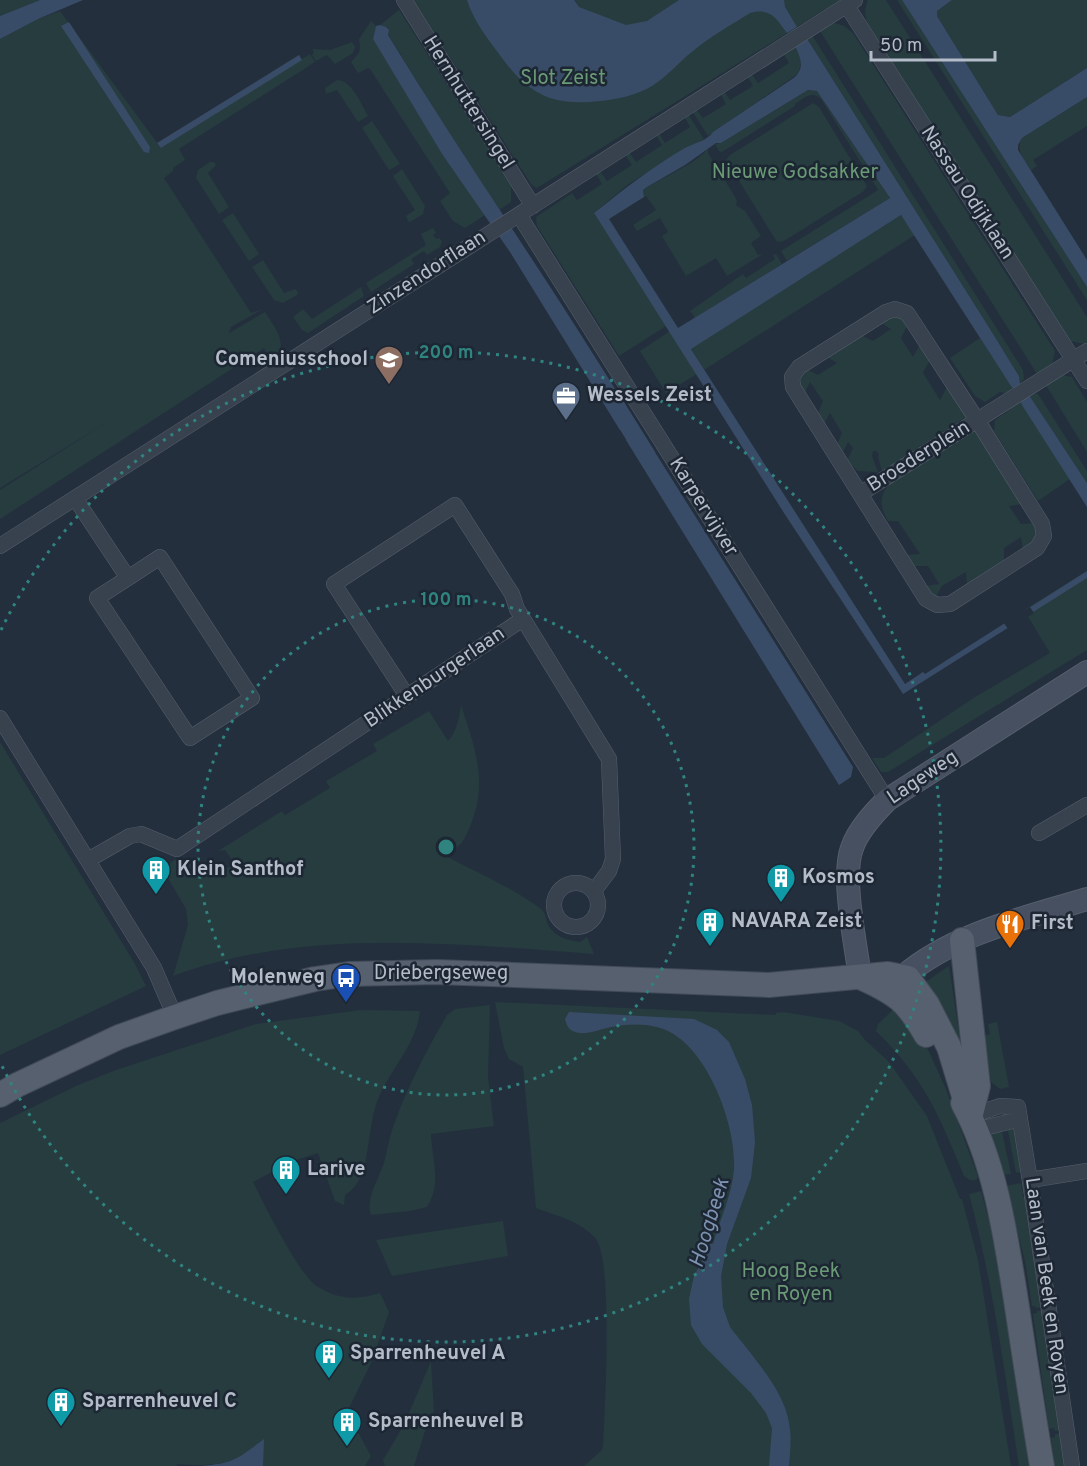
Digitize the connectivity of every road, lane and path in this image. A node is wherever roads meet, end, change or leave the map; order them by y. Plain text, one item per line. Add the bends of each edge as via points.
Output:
1 (404, 0) edge
2 (851, 3) edge
3 (522, 213) junction
4 (1087, 351) edge
5 (1073, 359) junction
6 (1087, 381) edge
7 (977, 420) junction
8 (860, 494) junction
9 (75, 498) junction
10 (0, 546) edge
11 (128, 578) junction
12 (522, 619) junction
13 (1087, 672) edge
14 (407, 696) junction
15 (0, 718) edge
16 (887, 800) junction
17 (1087, 805) edge
18 (1039, 833) dead end
19 (88, 860) junction
20 (594, 891) dead end
21 (1087, 899) edge
22 (962, 940) junction
23 (904, 976) junction
24 (860, 977) junction
25 (175, 1017) junction
26 (0, 1095) edge
27 (973, 1123) junction
28 (1087, 1171) edge
29 (1030, 1180) junction
30 (1042, 1466) edge
31 (1072, 1466) edge

1 - 3 street, Hernhuttersingel
2 - 3 street, Zinzendorflaan
2 - 5 street, Nassau Odijklaan
3 - 9 street, Zinzendorflaan
3 - 16 street, Karpervijver
4 - 5 street, Broederplein
5 - 6 street, Nassau Odijklaan
5 - 7 street, Broederplein
7 - 8 street, Broederplein
7 - 8 street, Broederplein via 907,313 900,310 886,312 799,367 792,377 793,387
7 - 8 street, Broederplein via 1042,524 1044,536 1037,548 951,604 937,605 926,599
9 - 10 street, Zinzendorflaan
9 - 11 street
11 - 11 street via 159,557 252,698 190,738 97,598
12 - 14 street, Blikkenburgerlaan
12 - 14 street via 512,594 455,506 334,584
12 - 20 street, Blikkenburgerlaan via 609,759 612,859 609,871
13 - 16 main road, Lageweg
14 - 19 street, Blikkenburgerlaan via 177,849 141,834 130,836
15 - 19 street
16 - 24 main road, Lageweg via 861,832 849,865
17 - 18 street
19 - 25 street via 154,968
21 - 22 main road
22 - 23 main road
22 - 27 main road via 978,1086
23 - 24 main road, Driebergseweg
23 - 27 main road, Laan van Beek en Royen via 922,996 949,1047
24 - 25 main road, Driebergseweg via 770,985 516,974 368,973 315,979
24 - 27 main road, Laan van Beek en Royen via 906,1004
25 - 26 main road, Driebergseweg via 119,1037
27 - 29 street, Laan van Beek en Royen via 1000,1106 1019,1113
27 - 30 main road, Laan van Beek en Royen via 993,1181 1010,1262
28 - 29 street
29 - 31 street, Laan van Beek en Royen

